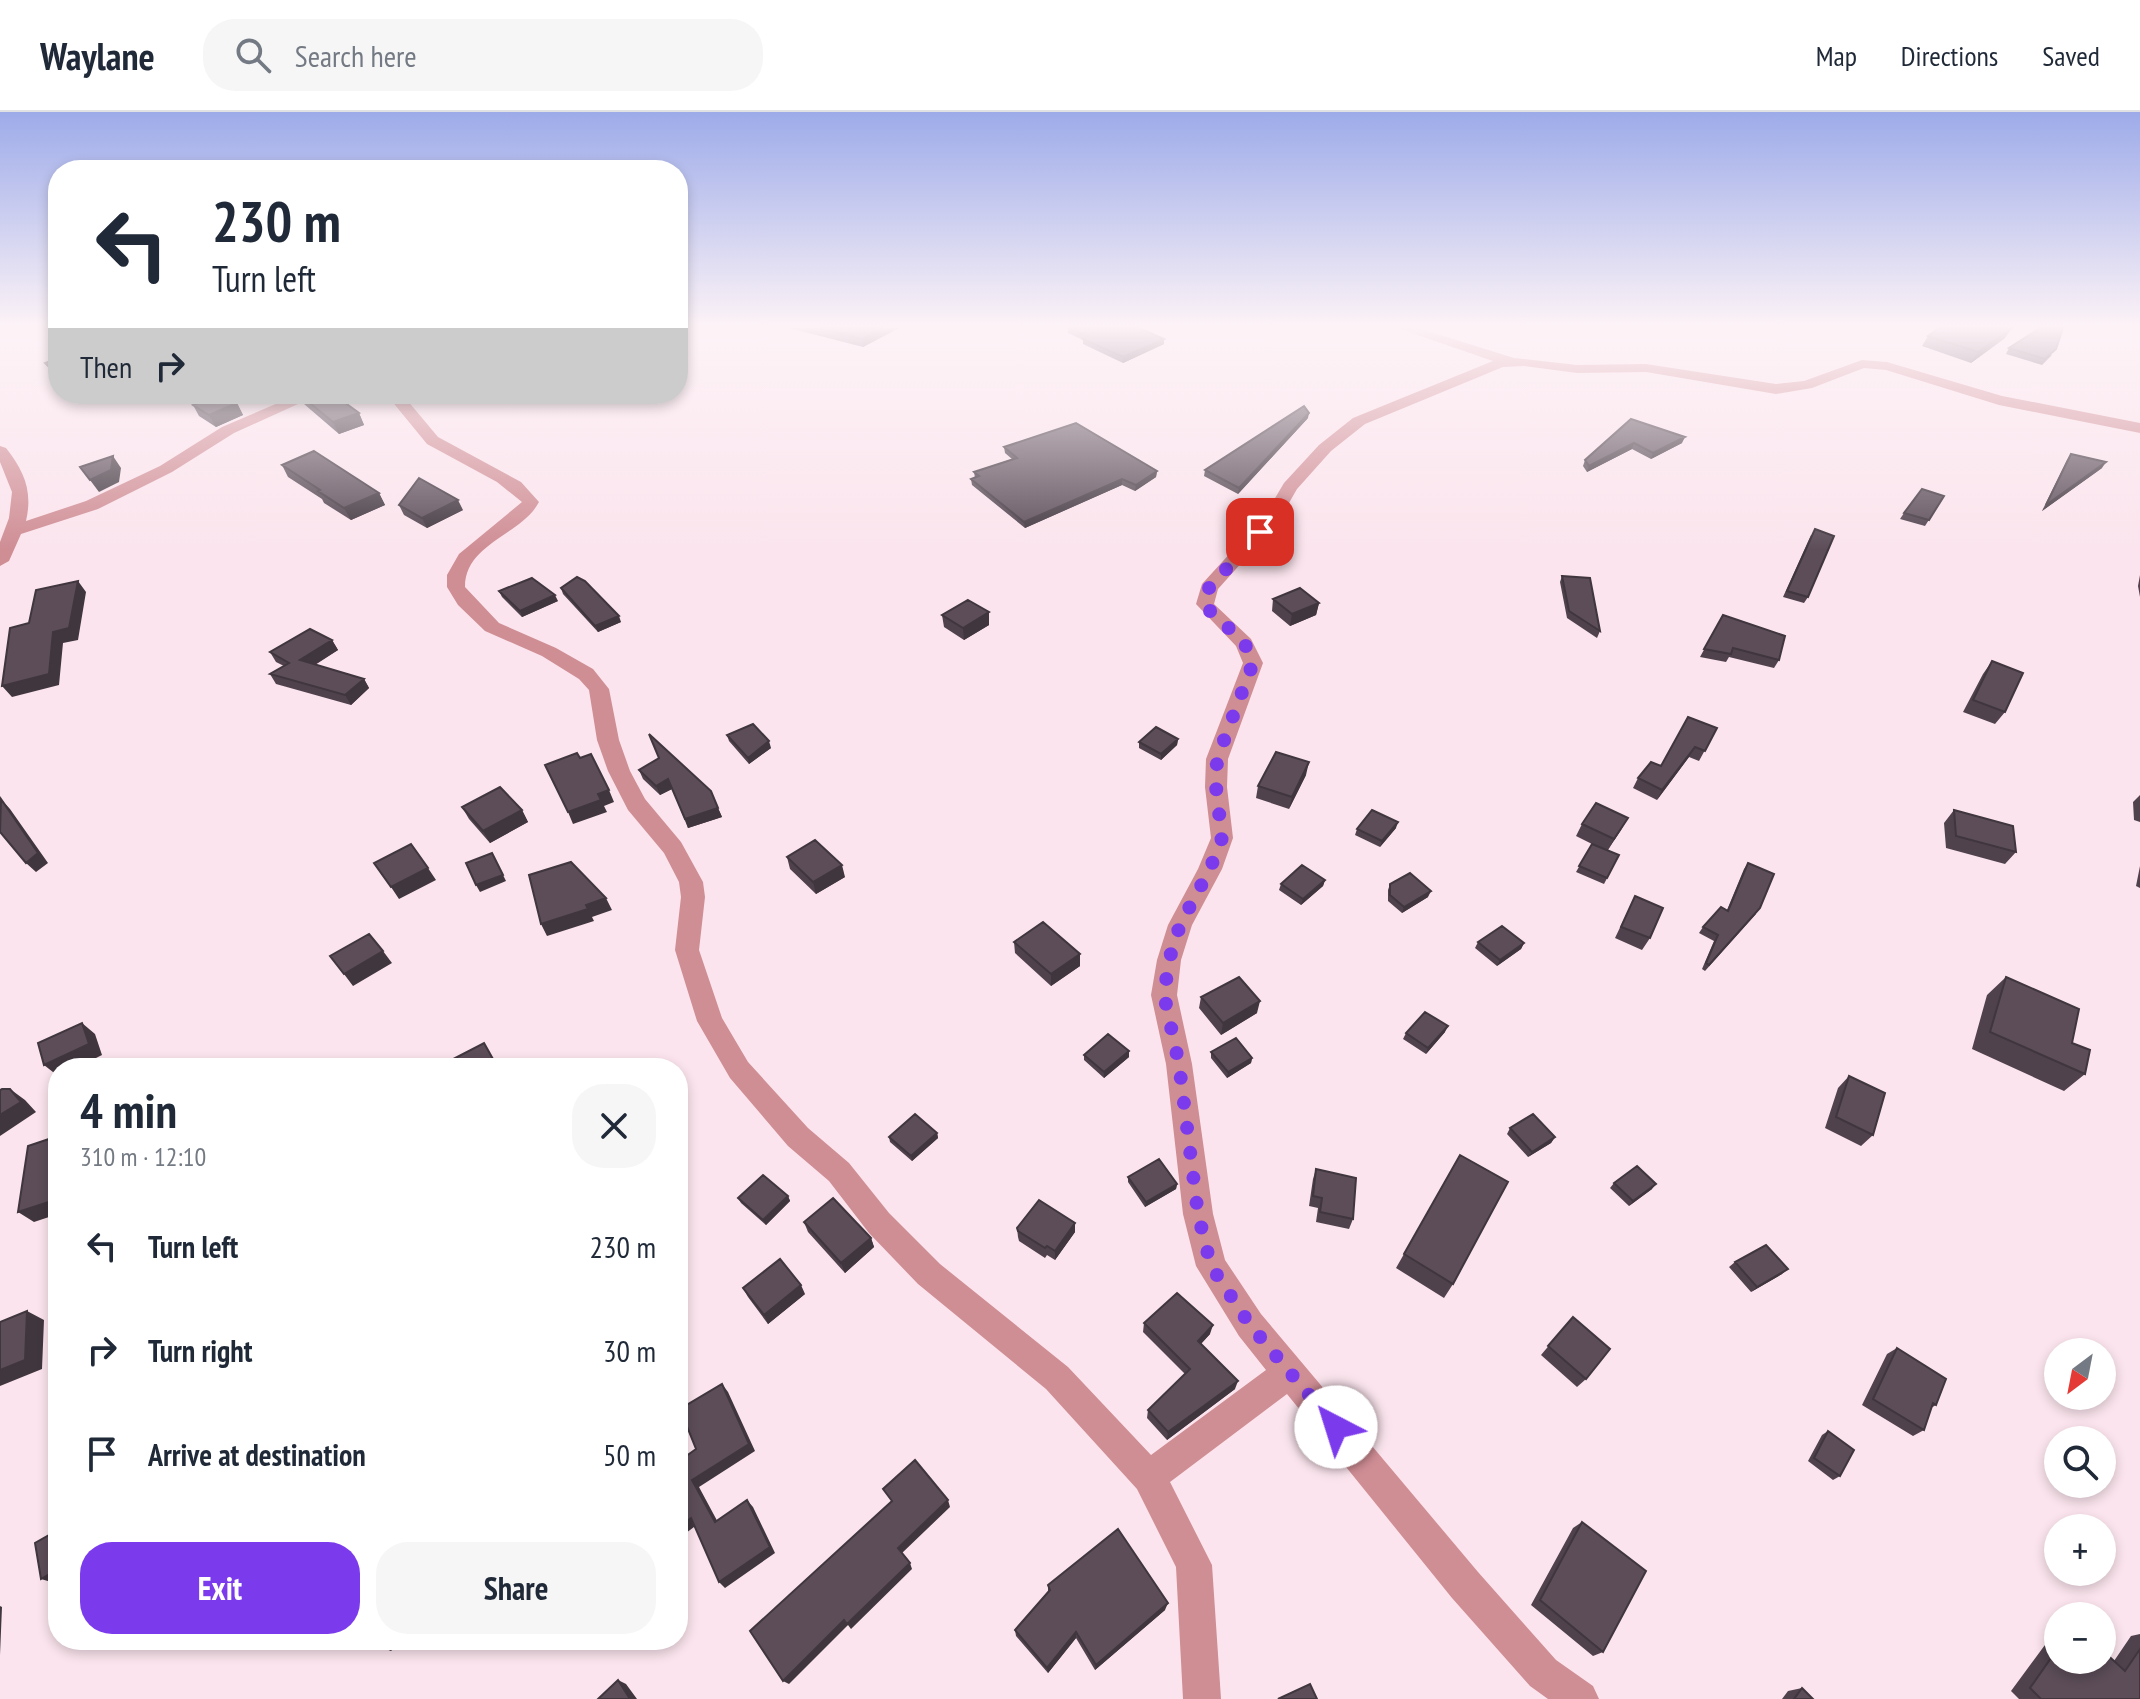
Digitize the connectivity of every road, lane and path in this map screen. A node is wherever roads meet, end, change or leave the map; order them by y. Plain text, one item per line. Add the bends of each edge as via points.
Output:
1 (1403, 402) edge
2 (2009, 402) edge
3 (289, 404) edge
4 (400, 404) edge
5 (2140, 428) edge
6 (0, 451) edge
7 (16, 530) junction
8 (0, 561) edge
9 (1290, 1372) junction
10 (1149, 1477) junction
11 (1202, 1699) edge
12 (1580, 1699) edge

1 - 9 street via 1359,421 1325,448 1209,588 1205,604 1244,639 1253,663 1217,759 1222,838 1180,925 1164,995 1211,1266
2 - 5 street
3 - 7 street via 228,430 166,469 92,505
4 - 10 street via 414,426 440,446 528,495 526,511 465,558 456,587 492,627 549,652 586,674 599,689 619,771 691,882 687,950 710,1021 739,1070 929,1274 1057,1378
6 - 7 street via 21,489
7 - 8 street
9 - 10 street
9 - 12 street via 1533,1662
10 - 11 street via 1194,1565

